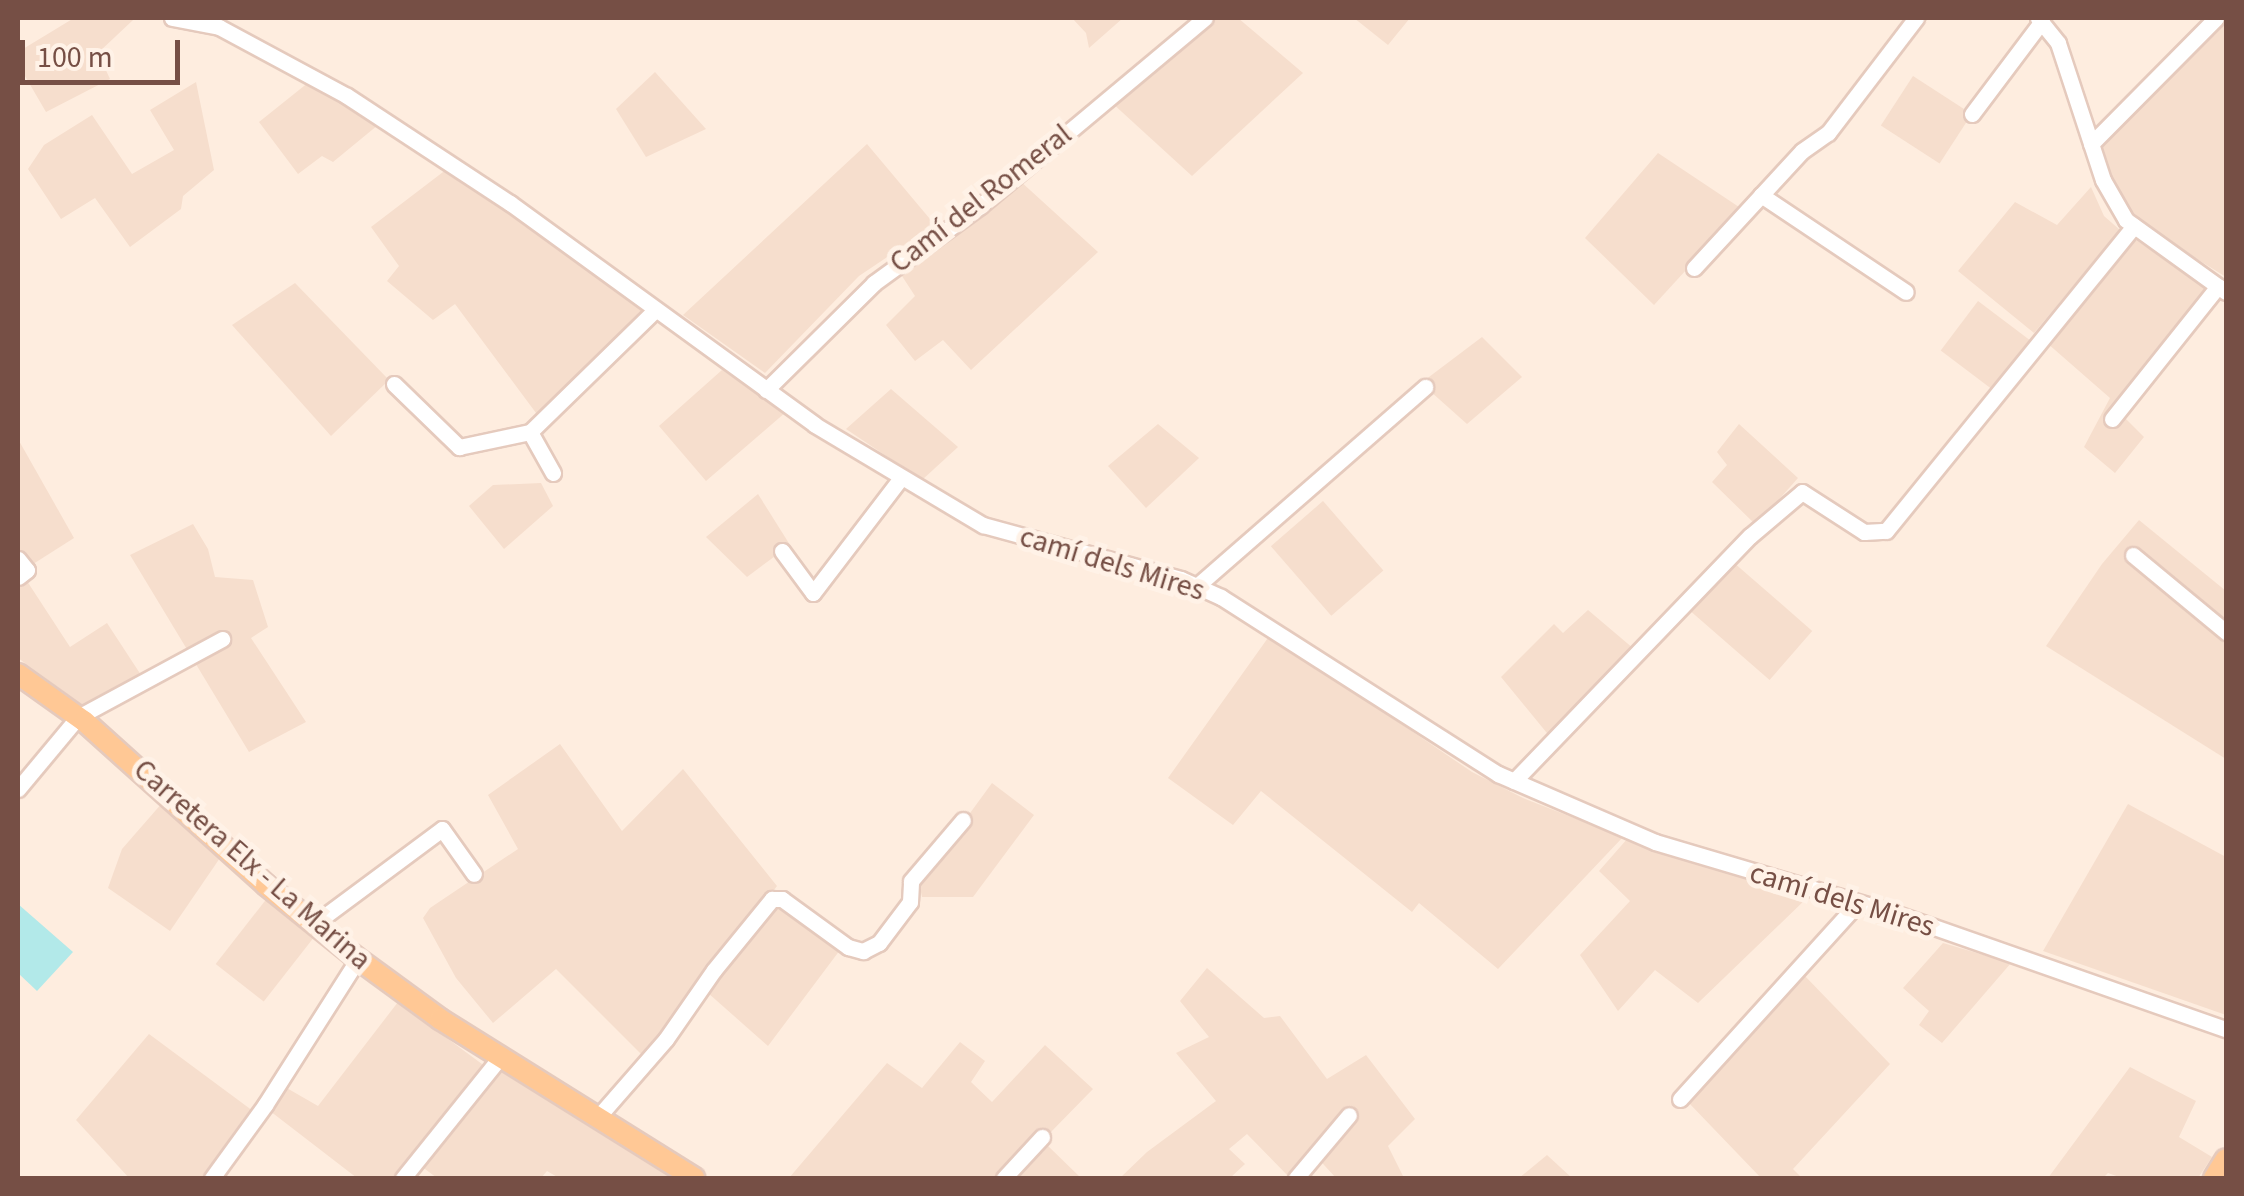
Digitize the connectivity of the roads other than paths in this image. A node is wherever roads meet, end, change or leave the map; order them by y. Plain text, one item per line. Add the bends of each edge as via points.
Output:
1 (172, 18) edge
2 (1204, 18) edge
3 (1916, 18) edge
4 (2216, 18) edge
5 (2040, 20) edge
6 (1972, 114) dead end
7 (2091, 144) junction
8 (1761, 195) junction
9 (2134, 226) junction
10 (1694, 268) dead end
11 (2222, 289) edge
12 (1906, 292) dead end
13 (655, 310) junction
14 (394, 384) dead end
15 (1425, 387) dead end
16 (766, 390) junction
17 (2112, 419) dead end
18 (530, 432) junction
19 (553, 473) dead end
20 (901, 478) junction
21 (782, 551) dead end
22 (2133, 556) dead end
23 (18, 558) edge
24 (18, 577) edge
25 (1197, 586) junction
26 (2226, 632) edge
27 (222, 639) dead end
28 (18, 674) edge
29 (78, 717) junction
30 (1514, 782) junction
31 (18, 789) edge
32 (963, 820) dead end
33 (474, 874) dead end
34 (1858, 903) junction
35 (314, 924) junction
36 (358, 959) junction
37 (2226, 1029) edge
38 (501, 1056) junction
39 (1680, 1099) dead end
40 (1348, 1115) dead end
41 (598, 1116) junction
42 (1042, 1137) dead end
43 (2226, 1159) edge
44 (212, 1178) edge
45 (403, 1178) edge
46 (694, 1178) edge
47 (1004, 1178) edge
48 (1296, 1178) edge
49 (2214, 1178) edge

1 - 13 street, camí dels Mires via 219,28 347,96 510,203
2 - 16 street, Camí del Romeral via 980,206 874,283
3 - 8 street via 1828,132
4 - 7 street
5 - 6 street
5 - 7 street via 2070,72
7 - 9 street via 2102,180
8 - 10 street
8 - 12 street
9 - 11 street
9 - 30 street via 1886,531 1864,532 1802,492 1750,536
11 - 17 street
13 - 16 street, camí dels Mires
13 - 18 street
14 - 18 street via 459,447
15 - 25 street
16 - 20 street, camí dels Mires
18 - 19 street
20 - 21 street via 813,592
20 - 25 street, camí dels Mires via 984,524
22 - 26 street
23 - 24 street via 27,570
25 - 30 street, camí dels Mires via 1246,610
27 - 29 street
28 - 29 main road, Carretera Elx - La Marina
29 - 31 street
29 - 35 main road, Carretera Elx - La Marina
30 - 34 street, camí dels Mires via 1655,842
32 - 41 street via 911,881 910,902 879,944 863,951 772,899
33 - 35 street via 442,829
34 - 37 street, camí dels Mires
34 - 39 street
35 - 36 main road, Carretera Elx - La Marina
36 - 38 main road, Carretera Elx - La Marina
36 - 44 street
38 - 41 main road, Carretera Elx - La Marina
38 - 45 street
40 - 48 street
41 - 46 main road, Carretera Elx - La Marina
42 - 47 street
43 - 49 main road

